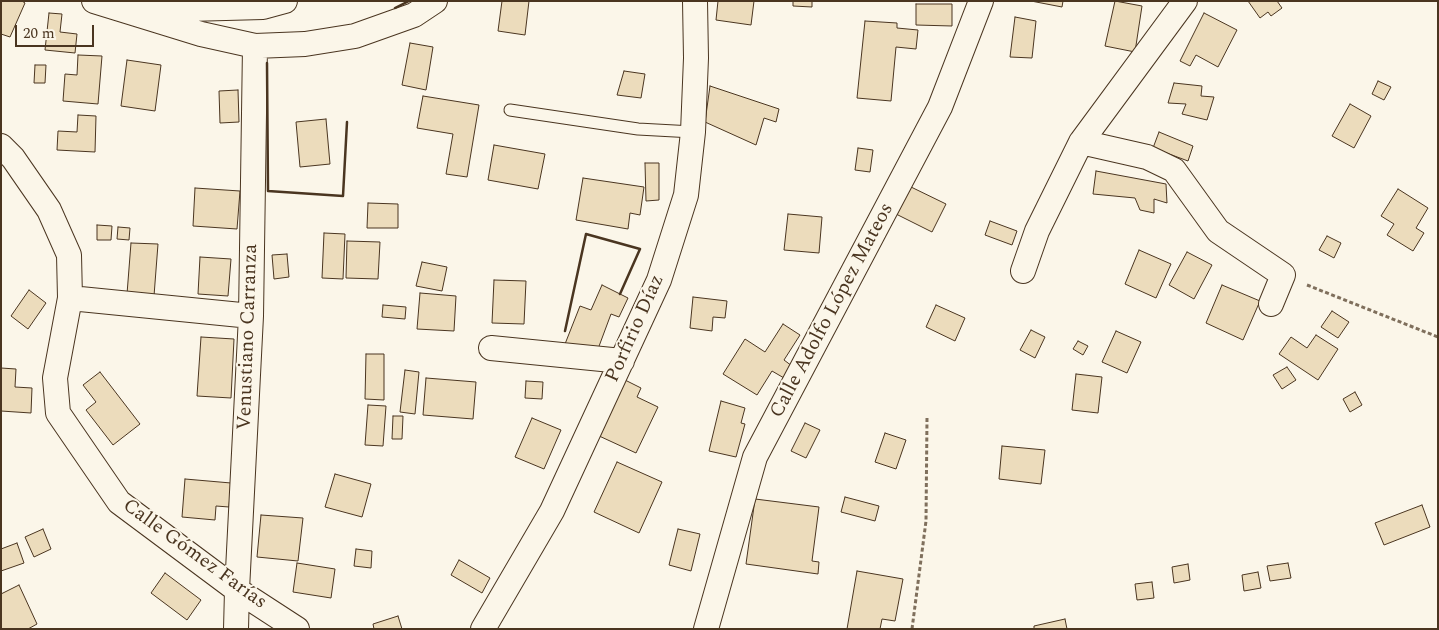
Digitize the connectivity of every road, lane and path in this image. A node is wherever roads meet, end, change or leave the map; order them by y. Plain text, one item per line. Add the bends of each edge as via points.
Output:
1 (284, 1) edge
2 (435, 1) edge
3 (696, 1) edge
4 (981, 1) edge
5 (1185, 1) edge
6 (103, 4) edge
7 (255, 46) junction
8 (510, 110) dead end
9 (692, 132) junction
10 (1081, 142) junction
11 (1, 146) edge
12 (1024, 272) dead end
13 (1283, 276) junction
14 (70, 298) junction
15 (1271, 304) dead end
16 (251, 316) junction
17 (1438, 337) edge
18 (491, 348) dead end
19 (622, 361) junction
20 (927, 418) dead end
21 (237, 590) junction
22 (236, 629) edge
23 (297, 629) edge
24 (483, 629) edge
25 (706, 629) edge
26 (912, 629) edge

1 - 6 street via 263,7 188,9
2 - 7 street via 414,15 355,36 305,44
3 - 9 street, Porfirio Díaz
4 - 25 street, Calle Adolfo López Mateos via 940,107 755,457
5 - 10 street
6 - 7 street via 202,34
7 - 16 street, Venustiano Carranza
8 - 9 lane via 638,129
9 - 19 street, Porfirio Díaz via 686,195 658,280
10 - 12 street via 1037,231
10 - 13 street via 1147,157 1174,170 1218,231
11 - 14 street, Calle Gómez Farías via 49,210 69,255
13 - 15 street
13 - 17 path
14 - 16 street
14 - 21 street, Calle Gómez Farías via 55,378 58,412 119,502
16 - 21 street, Venustiano Carranza
18 - 19 street
19 - 24 street, Porfirio Díaz via 552,511
20 - 26 path via 926,521
21 - 22 street, Venustiano Carranza
21 - 23 street, Calle Gómez Farías

